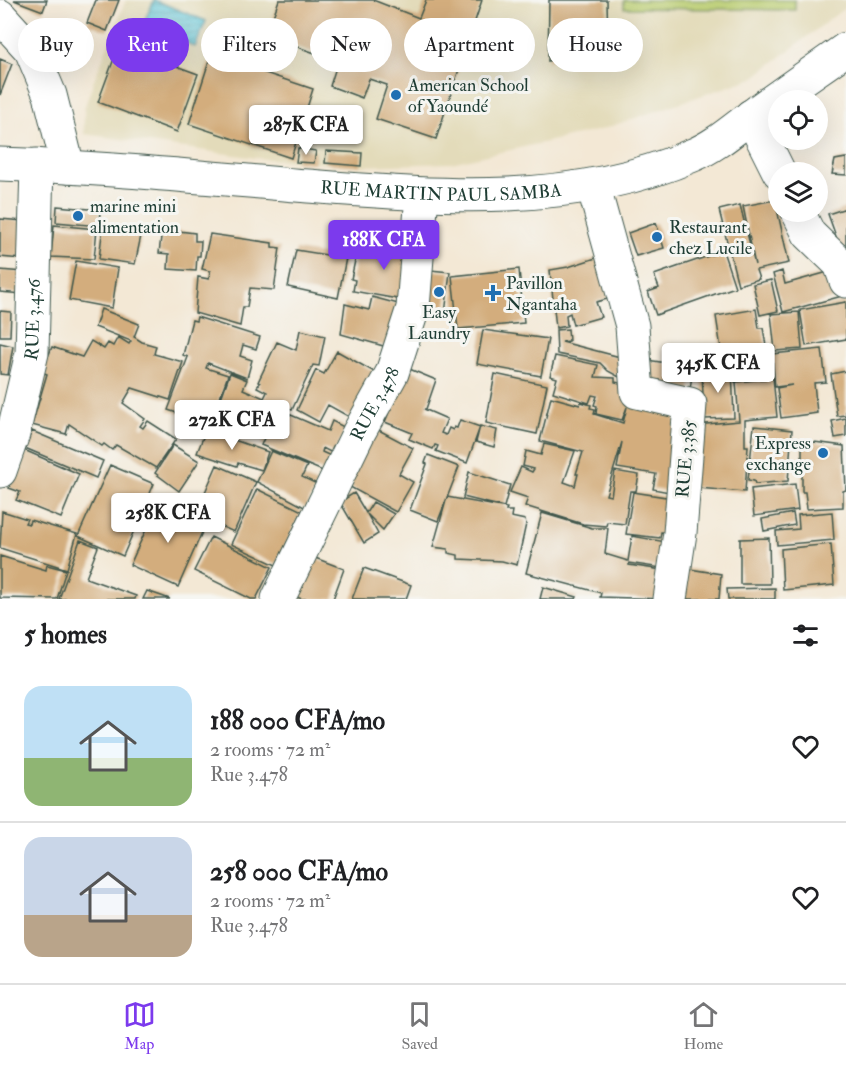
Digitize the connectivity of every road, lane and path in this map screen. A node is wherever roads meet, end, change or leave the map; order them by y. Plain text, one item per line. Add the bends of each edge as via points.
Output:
1 (0, 16) edge
2 (846, 50) edge
3 (751, 116) junction
4 (774, 162) edge
5 (0, 164) edge
6 (52, 166) junction
7 (593, 185) junction
8 (422, 195) junction
9 (803, 222) edge
10 (846, 281) edge
11 (0, 471) edge
12 (278, 599) edge
13 (670, 599) edge

1 - 6 street, RUE 3.476 via 31,50 50,95
2 - 3 street, RUE MARTIN PAUL SAMBA
3 - 4 street
3 - 7 street, RUE MARTIN PAUL SAMBA via 696,154 641,176
5 - 6 street, RUE MARTIN PAUL SAMBA
6 - 8 street, RUE MARTIN PAUL SAMBA
6 - 11 street, RUE 3.476 via 32,353
7 - 8 street, RUE MARTIN PAUL SAMBA via 513,195
7 - 13 street, RUE 3.385 via 632,326 637,392 690,404 680,533
8 - 12 street, RUE 3.478 via 413,308 392,373
9 - 10 street via 809,234 840,264

